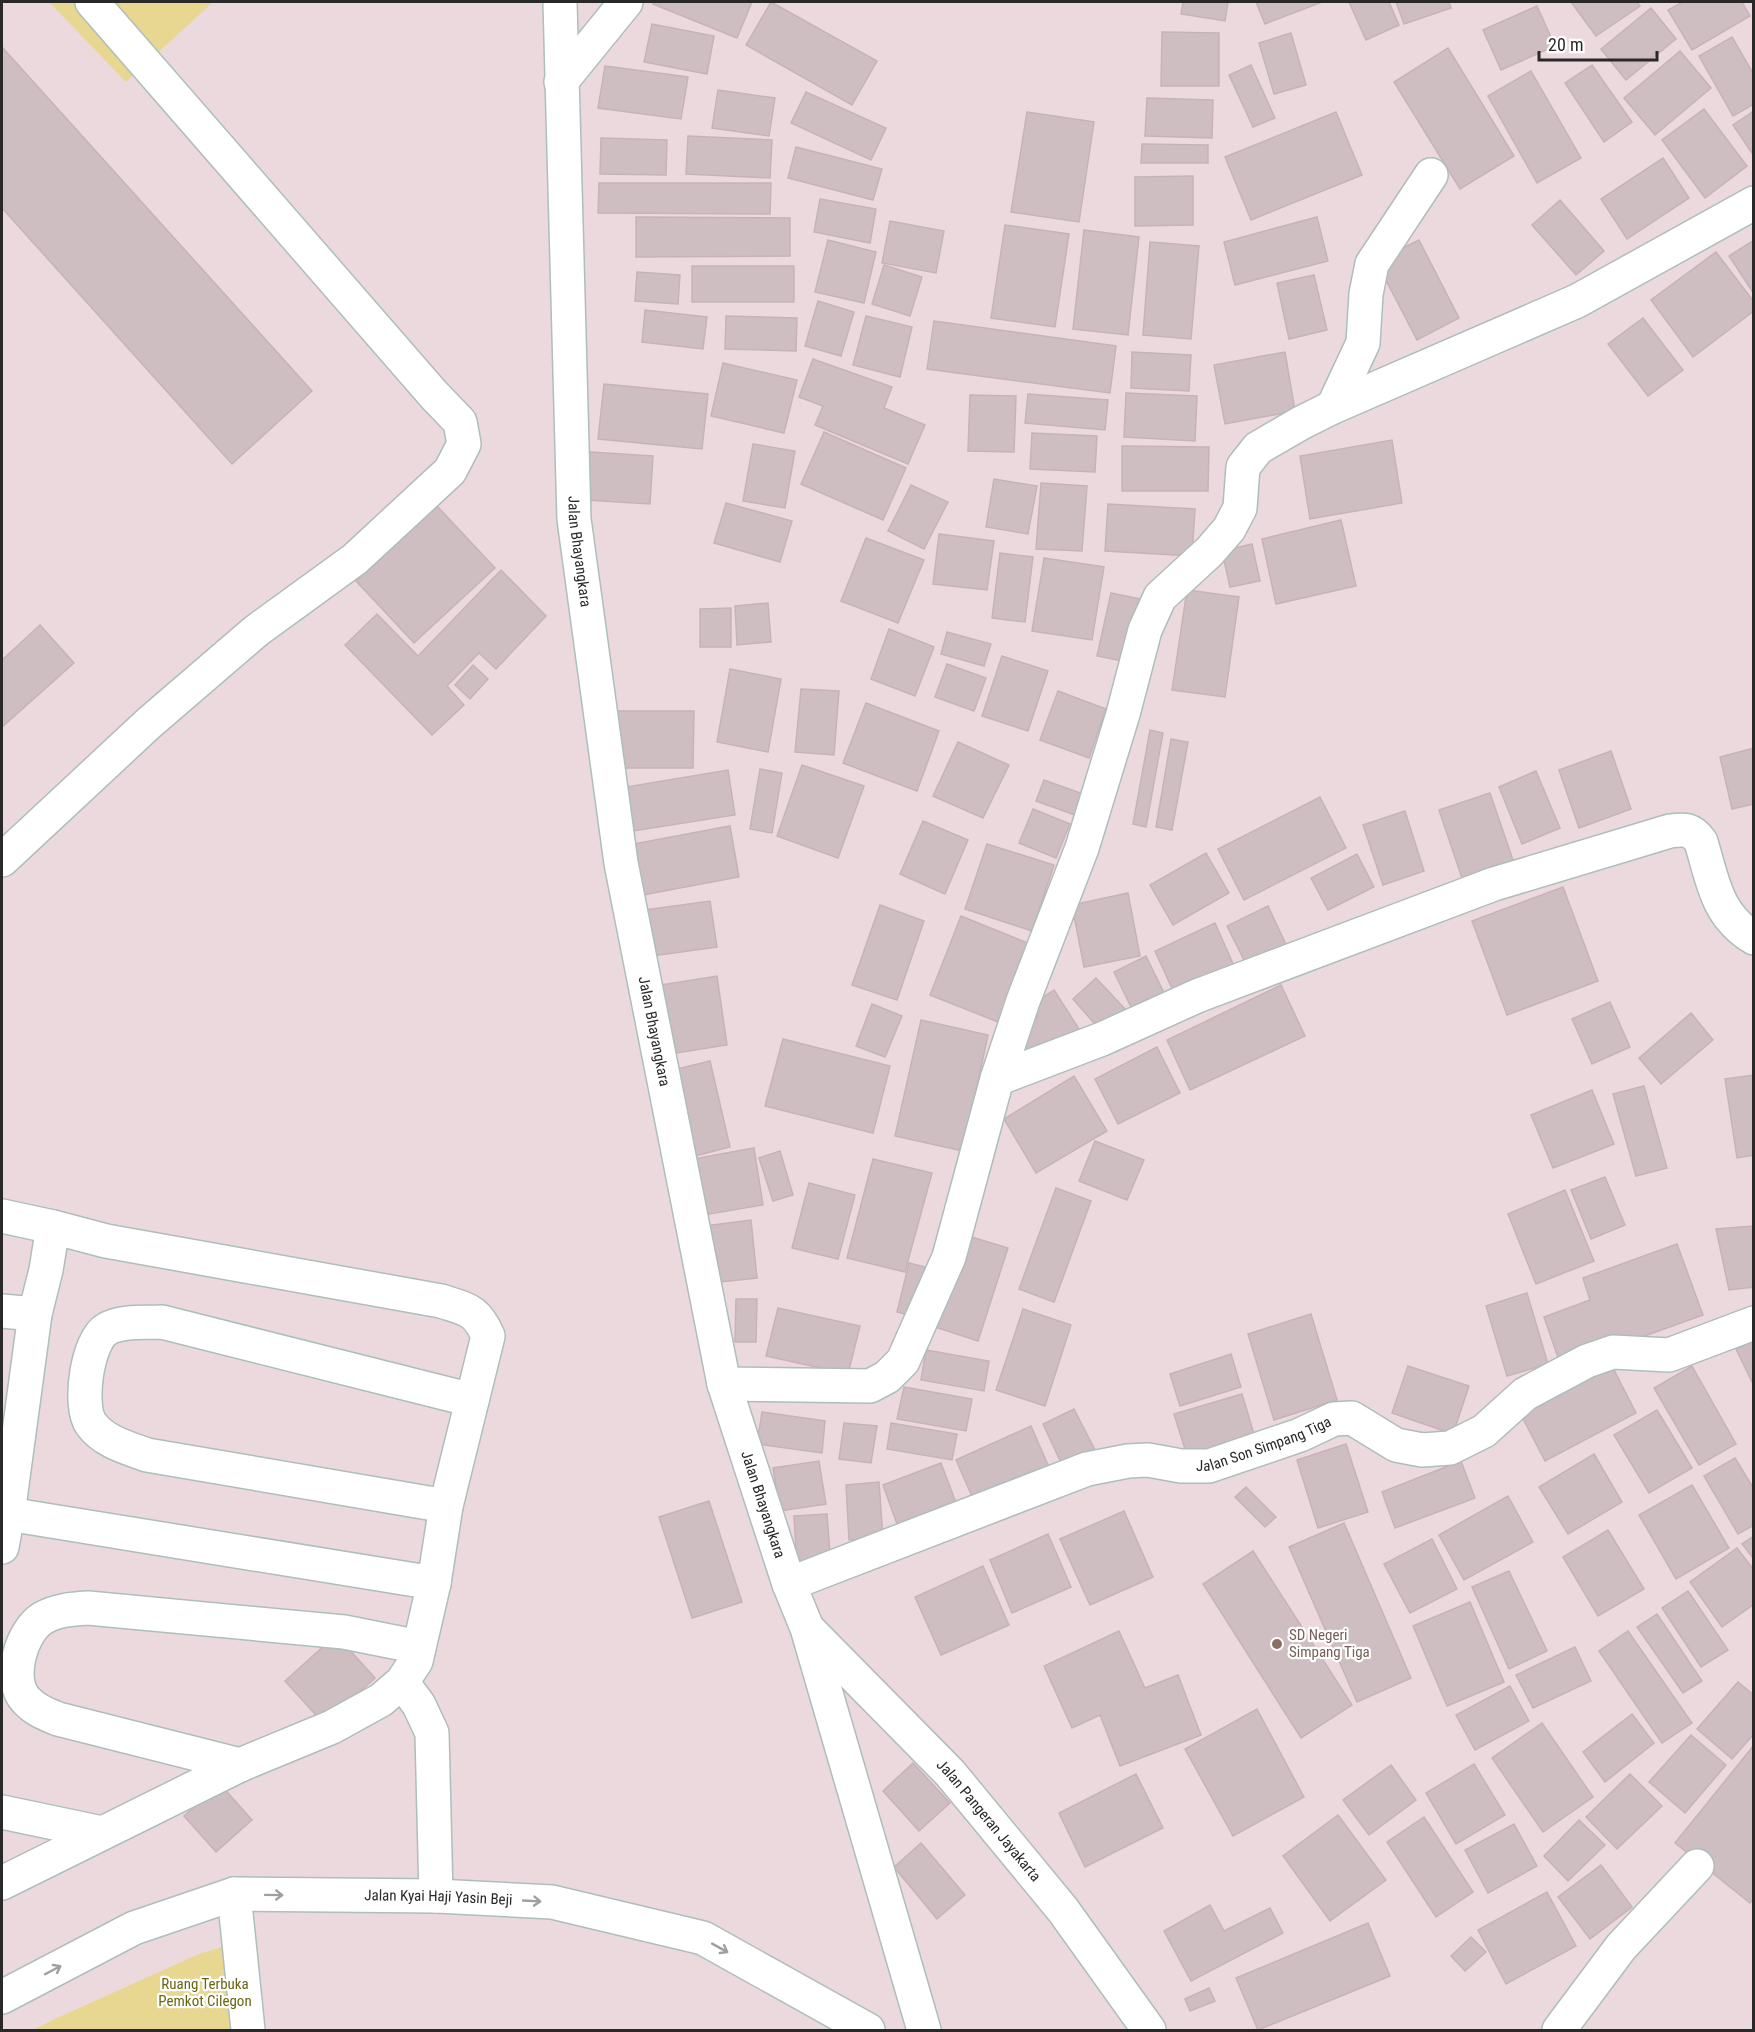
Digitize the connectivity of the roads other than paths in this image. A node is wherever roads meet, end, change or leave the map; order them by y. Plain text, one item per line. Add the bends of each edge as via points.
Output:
1 (92, 2) edge
2 (560, 2) edge
3 (626, 2) edge
4 (561, 82) junction
5 (1431, 175) dead end
6 (1754, 203) edge
7 (1333, 407) junction
8 (2, 860) edge
9 (1754, 938) edge
10 (998, 1079) junction
11 (2, 1216) edge
12 (53, 1227) junction
13 (2, 1311) edge
14 (35, 1314) junction
15 (1754, 1323) edge
16 (724, 1384) junction
17 (472, 1400) junction
18 (446, 1506) junction
19 (8, 1514) junction
20 (2, 1548) edge
21 (434, 1583) junction
22 (789, 1584) junction
23 (807, 1628) junction
24 (419, 1647) junction
25 (402, 1682) junction
26 (240, 1765) junction
27 (2, 1812) edge
28 (102, 1833) junction
29 (1697, 1866) dead end
30 (2, 1883) edge
31 (234, 1894) junction
32 (436, 1896) junction
33 (2, 1997) edge
34 (248, 2031) edge
35 (868, 2031) edge
36 (924, 2031) edge
37 (1149, 2031) edge
38 (1559, 2031) edge

1 - 8 street via 460,422 464,444 450,471 356,559 256,631 149,723
2 - 4 street, Jalan Bhayangkara
3 - 4 street
4 - 16 street, Jalan Bhayangkara via 574,519 621,863
5 - 7 street via 1372,264 1363,343
6 - 7 street via 1577,302
7 - 10 street via 1258,448 1243,467 1240,508 1228,529 1160,597 1145,630 1082,848 1023,1001
9 - 10 street via 1736,926 1723,909 1697,836 1692,831 1670,831 1494,884 1197,996 1102,1039
10 - 16 street via 949,1257 903,1361 887,1377 870,1386
11 - 12 street
12 - 14 street
12 - 17 street via 106,1241 441,1301 472,1312 488,1336
13 - 14 street
14 - 19 street
15 - 22 street, Jalan Son Simpang Tiga via 1669,1355 1613,1352 1587,1361 1525,1394 1484,1431 1450,1448 1422,1450 1396,1445 1352,1418 1334,1419 1300,1435 1209,1466 1148,1460 1087,1469
16 - 22 street, Jalan Bhayangkara
17 - 18 street
17 - 18 street via 162,1322 106,1329 95,1343 87,1370 87,1415 110,1441 147,1455
18 - 21 street
19 - 20 street
19 - 21 street
21 - 24 street
22 - 23 street, Jalan Bhayangkara
23 - 36 street, Jalan Bhayangkara
23 - 37 street, Jalan Pangeran Jayakarta via 950,1773 1063,1910
24 - 25 street via 416,1661
24 - 26 street via 344,1632 88,1608 60,1610 42,1618 29,1630 21,1648 18,1683 24,1699 37,1710 58,1719
25 - 26 street via 381,1700 332,1727
25 - 32 street via 432,1733
26 - 28 street
27 - 28 street
28 - 30 street
29 - 38 street via 1621,1947
31 -> 32 street, Jalan Kyai Haji Yasin Beji
33 -> 31 street, Jalan Kyai Haji Yasin Beji via 134,1928
31 - 34 street
32 -> 35 street, Jalan Kyai Haji Yasin Beji via 552,1902 703,1938

